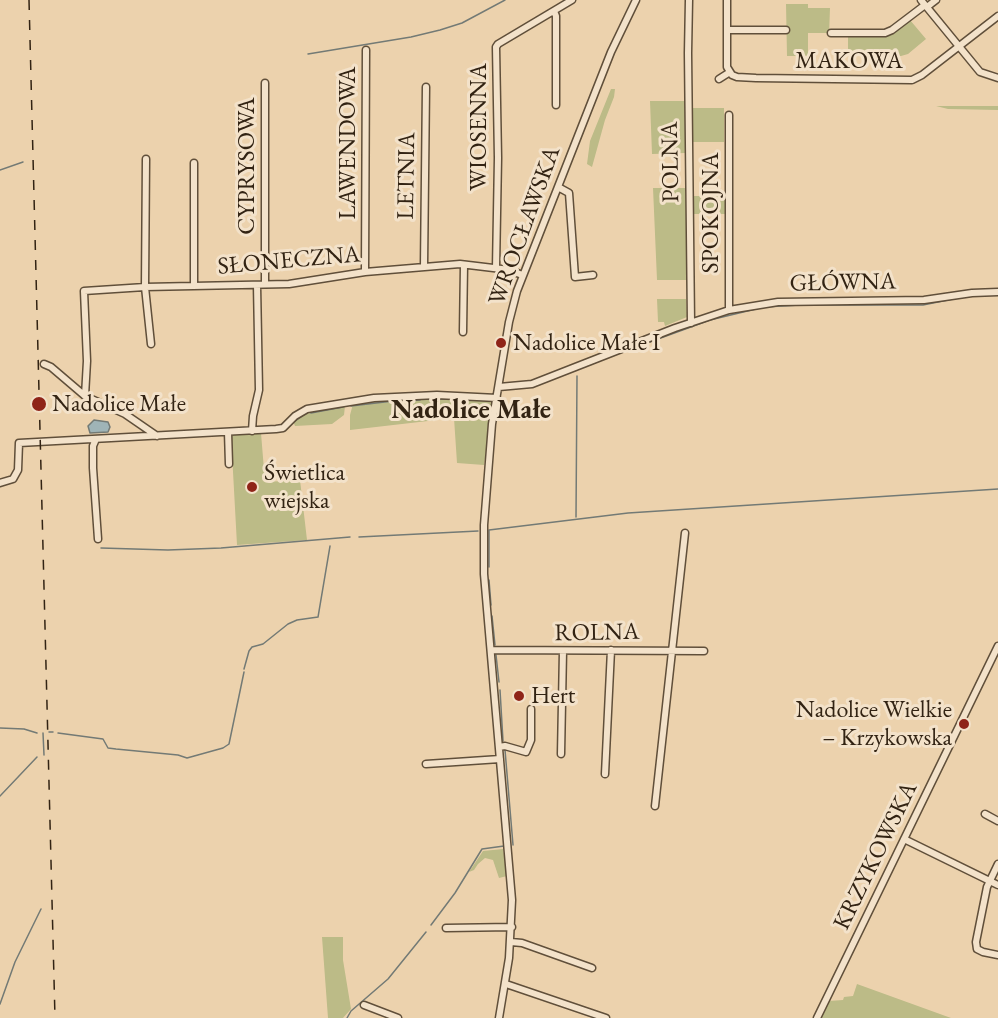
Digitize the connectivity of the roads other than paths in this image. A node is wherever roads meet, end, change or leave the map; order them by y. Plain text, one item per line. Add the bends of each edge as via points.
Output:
1 (572, 0) edge
2 (636, 0) edge
3 (689, 0) edge
4 (727, 0) edge
5 (936, 0) edge
6 (924, 4) edge
7 (554, 11) junction
8 (998, 16) edge
9 (727, 30) junction
10 (786, 30) dead end
11 (831, 33) dead end
12 (959, 46) junction
13 (366, 50) dead end
14 (730, 72) junction
15 (998, 78) edge
16 (719, 79) dead end
17 (265, 83) dead end
18 (426, 87) dead end
19 (556, 105) dead end
20 (729, 115) dead end
21 (146, 159) dead end
22 (194, 163) dead end
23 (558, 187) junction
24 (464, 265) junction
25 (424, 266) junction
26 (496, 268) junction
27 (365, 272) junction
28 (522, 275) junction
29 (593, 275) dead end
30 (265, 284) junction
31 (257, 285) junction
32 (194, 286) junction
33 (145, 287) junction
34 (998, 292) edge
35 (729, 310) junction
36 (691, 323) junction
37 (463, 332) dead end
38 (151, 344) dead end
39 (44, 364) dead end
40 (499, 387) junction
41 (85, 396) junction
42 (497, 399) junction
43 (252, 431) junction
44 (228, 432) junction
45 (158, 436) junction
46 (96, 440) junction
47 (230, 464) dead end
48 (0, 483) edge
49 (685, 533) dead end
50 (98, 539) dead end
51 (998, 646) edge
52 (611, 650) junction
53 (563, 651) junction
54 (671, 651) junction
55 (704, 651) dead end
56 (491, 653) junction
57 (531, 709) dead end
58 (499, 747) junction
59 (561, 754) dead end
60 (500, 759) junction
61 (426, 764) dead end
62 (605, 774) dead end
63 (655, 807) dead end
64 (985, 814) dead end
65 (998, 821) edge
66 (904, 839) junction
67 (998, 864) edge
68 (990, 881) junction
69 (998, 885) edge
70 (512, 927) junction
71 (446, 928) dead end
72 (511, 942) junction
73 (998, 955) edge
74 (592, 968) dead end
75 (506, 984) junction
76 (364, 1005) dead end
77 (398, 1018) edge
78 (499, 1018) edge
79 (606, 1018) edge
80 (817, 1018) edge

1 - 7 street, WIOSENNA
2 - 23 street, WROCŁAWSKA via 611,52
3 - 36 street, POLNA
4 - 9 street
5 - 6 street
6 - 11 street via 885,33
6 - 12 street
7 - 19 street
7 - 26 street, WIOSENNA via 496,47
8 - 12 street, MAKOWA
9 - 10 street
9 - 14 street
12 - 14 street, MAKOWA via 912,80 756,78 737,77
12 - 15 street via 980,72
13 - 27 street, LAWENDOWA
14 - 16 street
17 - 30 street, CYPRYSOWA
18 - 25 street, LETNIA
20 - 35 street, SPOKOJNA
21 - 33 street
22 - 32 street
23 - 28 street, WROCŁAWSKA
23 - 29 street via 569,193 575,277
24 - 25 street, SŁONECZNA
24 - 26 street, SŁONECZNA
24 - 37 street
25 - 27 street, SŁONECZNA
26 - 28 street
27 - 30 street, SŁONECZNA
28 - 40 street, WROCŁAWSKA via 510,315
30 - 31 street, SŁONECZNA
31 - 32 street, SŁONECZNA
31 - 43 street via 259,390
32 - 33 street, SŁONECZNA
33 - 38 street
33 - 41 street, SŁONECZNA via 84,291
34 - 35 street, GŁÓWNA via 924,300 778,302
35 - 36 street, GŁÓWNA
36 - 40 street via 532,384
39 - 41 street
40 - 42 street, WROCŁAWSKA
41 - 45 street via 125,414
42 - 43 street via 430,395 365,399 307,409 283,428
42 - 56 street, WROCŁAWSKA via 484,531
43 - 44 street
44 - 45 street
44 - 47 street
45 - 46 street
46 - 48 street via 20,443 18,470 13,479
46 - 50 street via 93,468
49 - 54 street
51 - 66 street, KRZYKOWSKA
52 - 53 street, ROLNA
52 - 54 street, ROLNA
52 - 62 street
53 - 56 street, ROLNA
53 - 59 street
54 - 55 street, ROLNA
54 - 63 street
56 - 58 street, WROCŁAWSKA
57 - 58 street via 531,740 526,752
58 - 60 street, WROCŁAWSKA
60 - 61 street
60 - 70 street, WROCŁAWSKA
64 - 65 street
66 - 68 street
66 - 80 street, KRZYKOWSKA
67 - 68 street
68 - 69 street
68 - 73 street via 976,942 977,949
70 - 71 street
70 - 72 street
72 - 74 street
72 - 75 street
75 - 78 street
75 - 79 street
76 - 77 street

